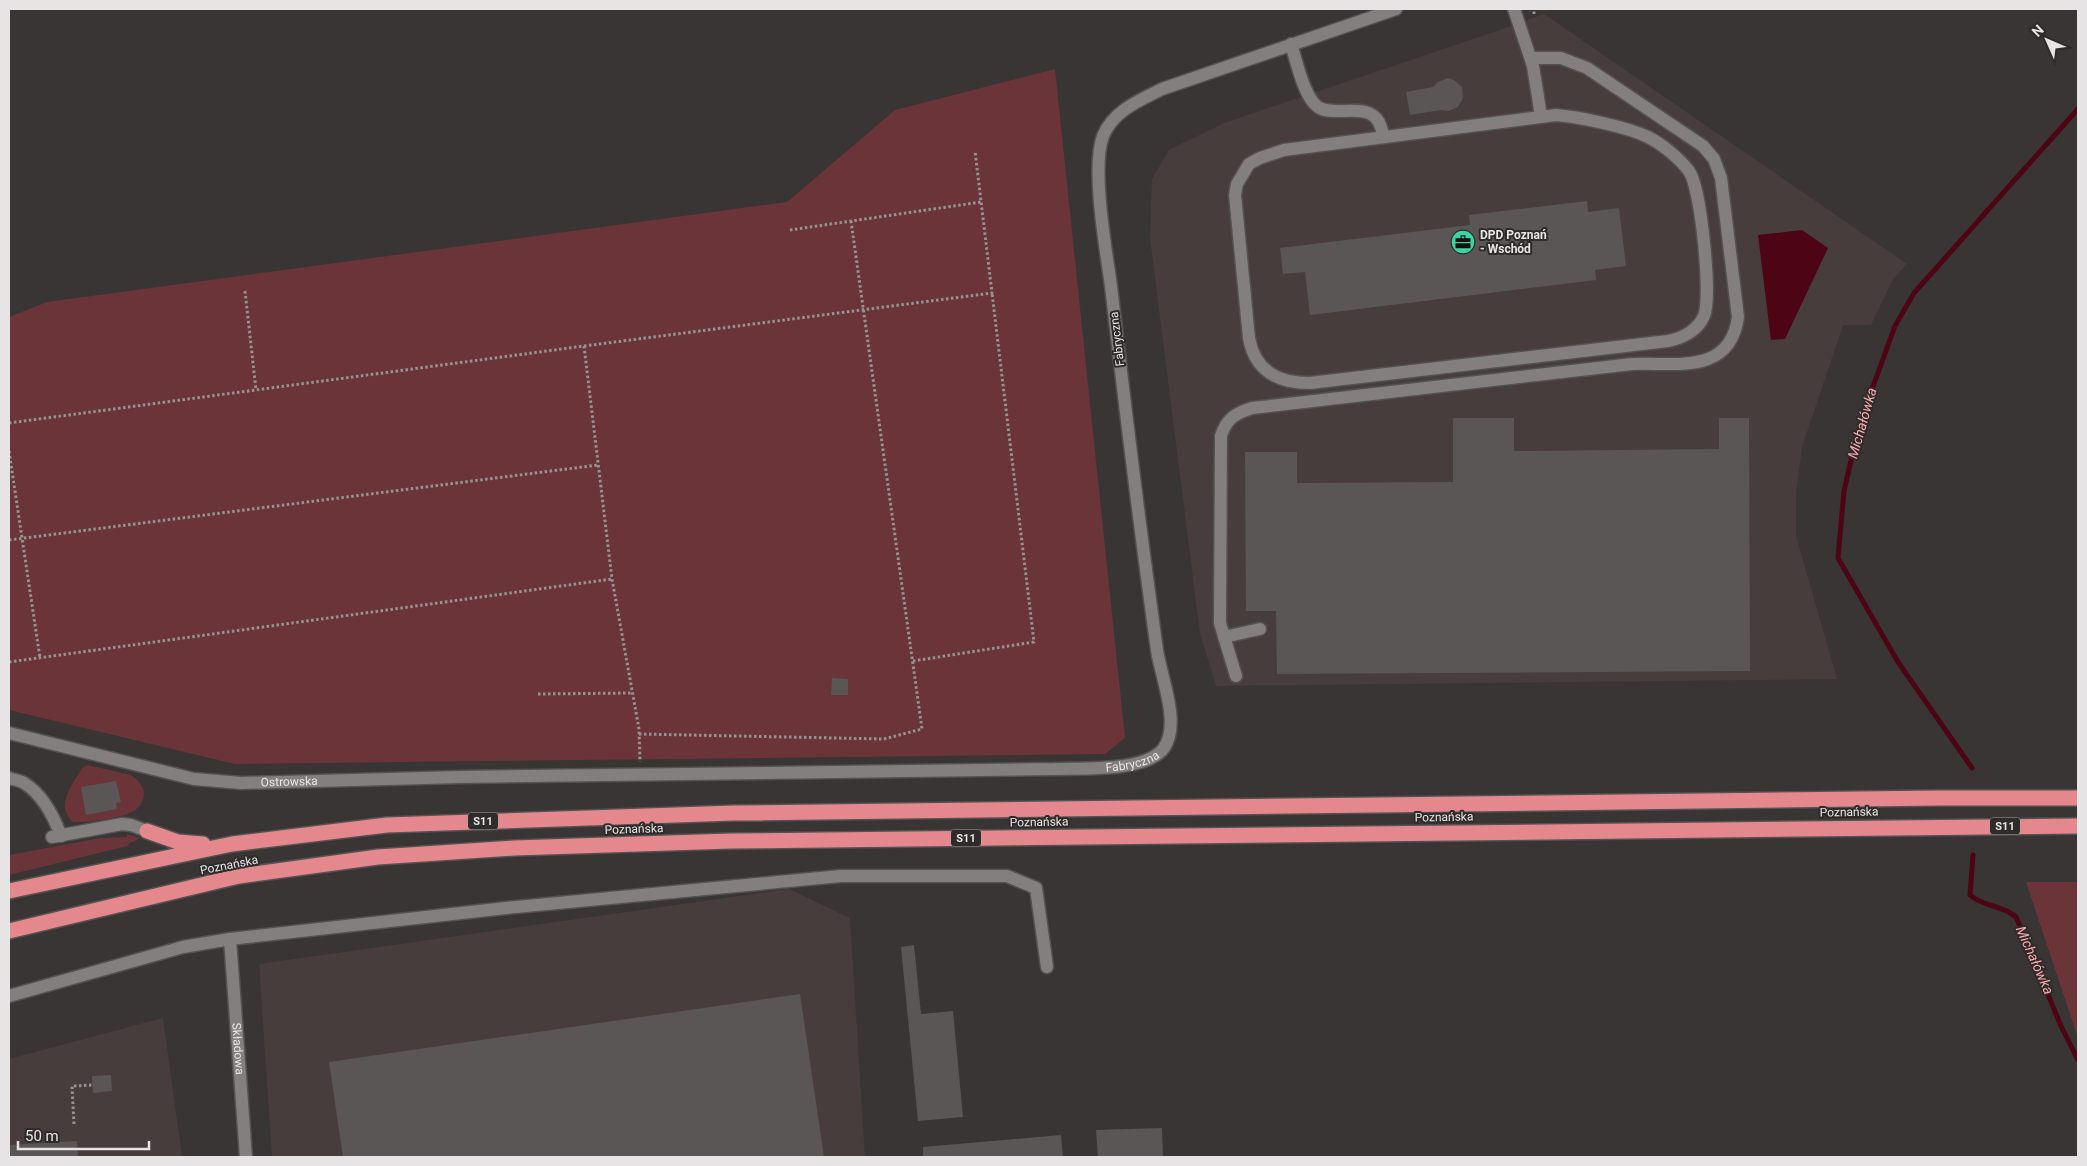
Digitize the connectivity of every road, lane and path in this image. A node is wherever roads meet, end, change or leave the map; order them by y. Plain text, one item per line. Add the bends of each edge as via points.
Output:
1 (1396, 9) edge
2 (1514, 9) edge
3 (1534, 9) edge
4 (1534, 14) dead end
5 (1290, 44) junction
6 (1531, 58) junction
7 (1541, 116) junction
8 (1383, 137) junction
9 (975, 151) dead end
10 (981, 202) junction
11 (851, 221) junction
12 (790, 230) dead end
13 (245, 290) dead end
14 (992, 293) junction
15 (864, 310) junction
16 (584, 346) junction
17 (256, 390) junction
18 (9, 423) edge
19 (9, 451) edge
20 (598, 465) junction
21 (22, 538) junction
22 (9, 540) edge
23 (612, 580) junction
24 (1260, 629) dead end
25 (1224, 637) junction
26 (40, 658) junction
27 (9, 662) edge
28 (913, 662) junction
29 (1236, 676) dead end
30 (632, 693) junction
31 (538, 694) dead end
32 (9, 733) edge
33 (639, 734) junction
34 (640, 775) junction
35 (9, 778) edge
36 (2078, 798) edge
37 (2078, 826) edge
38 (148, 831) joint
39 (232, 844) junction
40 (9, 891) edge
41 (9, 931) edge
42 (230, 939) junction
43 (1047, 966) dead end
44 (9, 996) edge
45 (93, 1084) dead end
46 (74, 1124) dead end
47 (246, 1157) edge

1 - 5 street, Fabryczna
2 - 6 street
3 - 4 path
5 - 8 street via 1308,94 1316,106 1367,113 1379,122
5 - 34 street, Fabryczna via 1162,89 1131,105 1114,119 1103,138 1099,171 1105,239 1157,648 1172,722 1168,742 1159,754 1129,765 1055,769
6 - 7 street
6 - 25 street via 1562,58 1587,68 1694,140 1714,159 1721,178 1738,317 1734,332 1711,358 1694,364 1632,364 1252,408 1236,414 1225,424 1222,436 1220,613
7 - 8 street
7 - 8 street via 1575,117 1647,137 1688,170 1697,193 1708,295 1704,315 1686,335 1668,341 1310,383 1284,380 1268,372 1254,357 1250,338 1235,206 1240,178 1249,164 1272,153
9 - 10 path
10 - 11 path
10 - 14 path
11 - 12 path
11 - 15 path
13 - 17 path
14 - 15 path
14 - 28 path via 1034,642
15 - 16 path
15 - 28 path
16 - 17 path
16 - 20 path
17 - 18 path
19 - 21 path
20 - 21 path
20 - 23 path
21 - 22 path
21 - 26 path
23 - 26 path
23 - 30 path
24 - 25 street
25 - 29 street
26 - 27 path
28 - 33 path via 922,729 884,740
30 - 31 path
30 - 33 path
32 - 34 street, Ostrowska via 216,782
33 - 34 path
35 - 38 street via 22,782 36,794 50,812 57,836 126,824
36 - 39 highway, Poznańska / S11 via 734,813 387,825
37 - 41 highway, Poznańska / S11 via 731,841 514,848 378,857 239,876
38 - 39 highway via 185,843
39 - 40 highway, Poznańska / S11
42 - 43 street via 506,908 841,876 1008,876 1036,888
42 - 44 street via 183,947
42 - 47 street, Składowa
45 - 46 path via 72,1086

